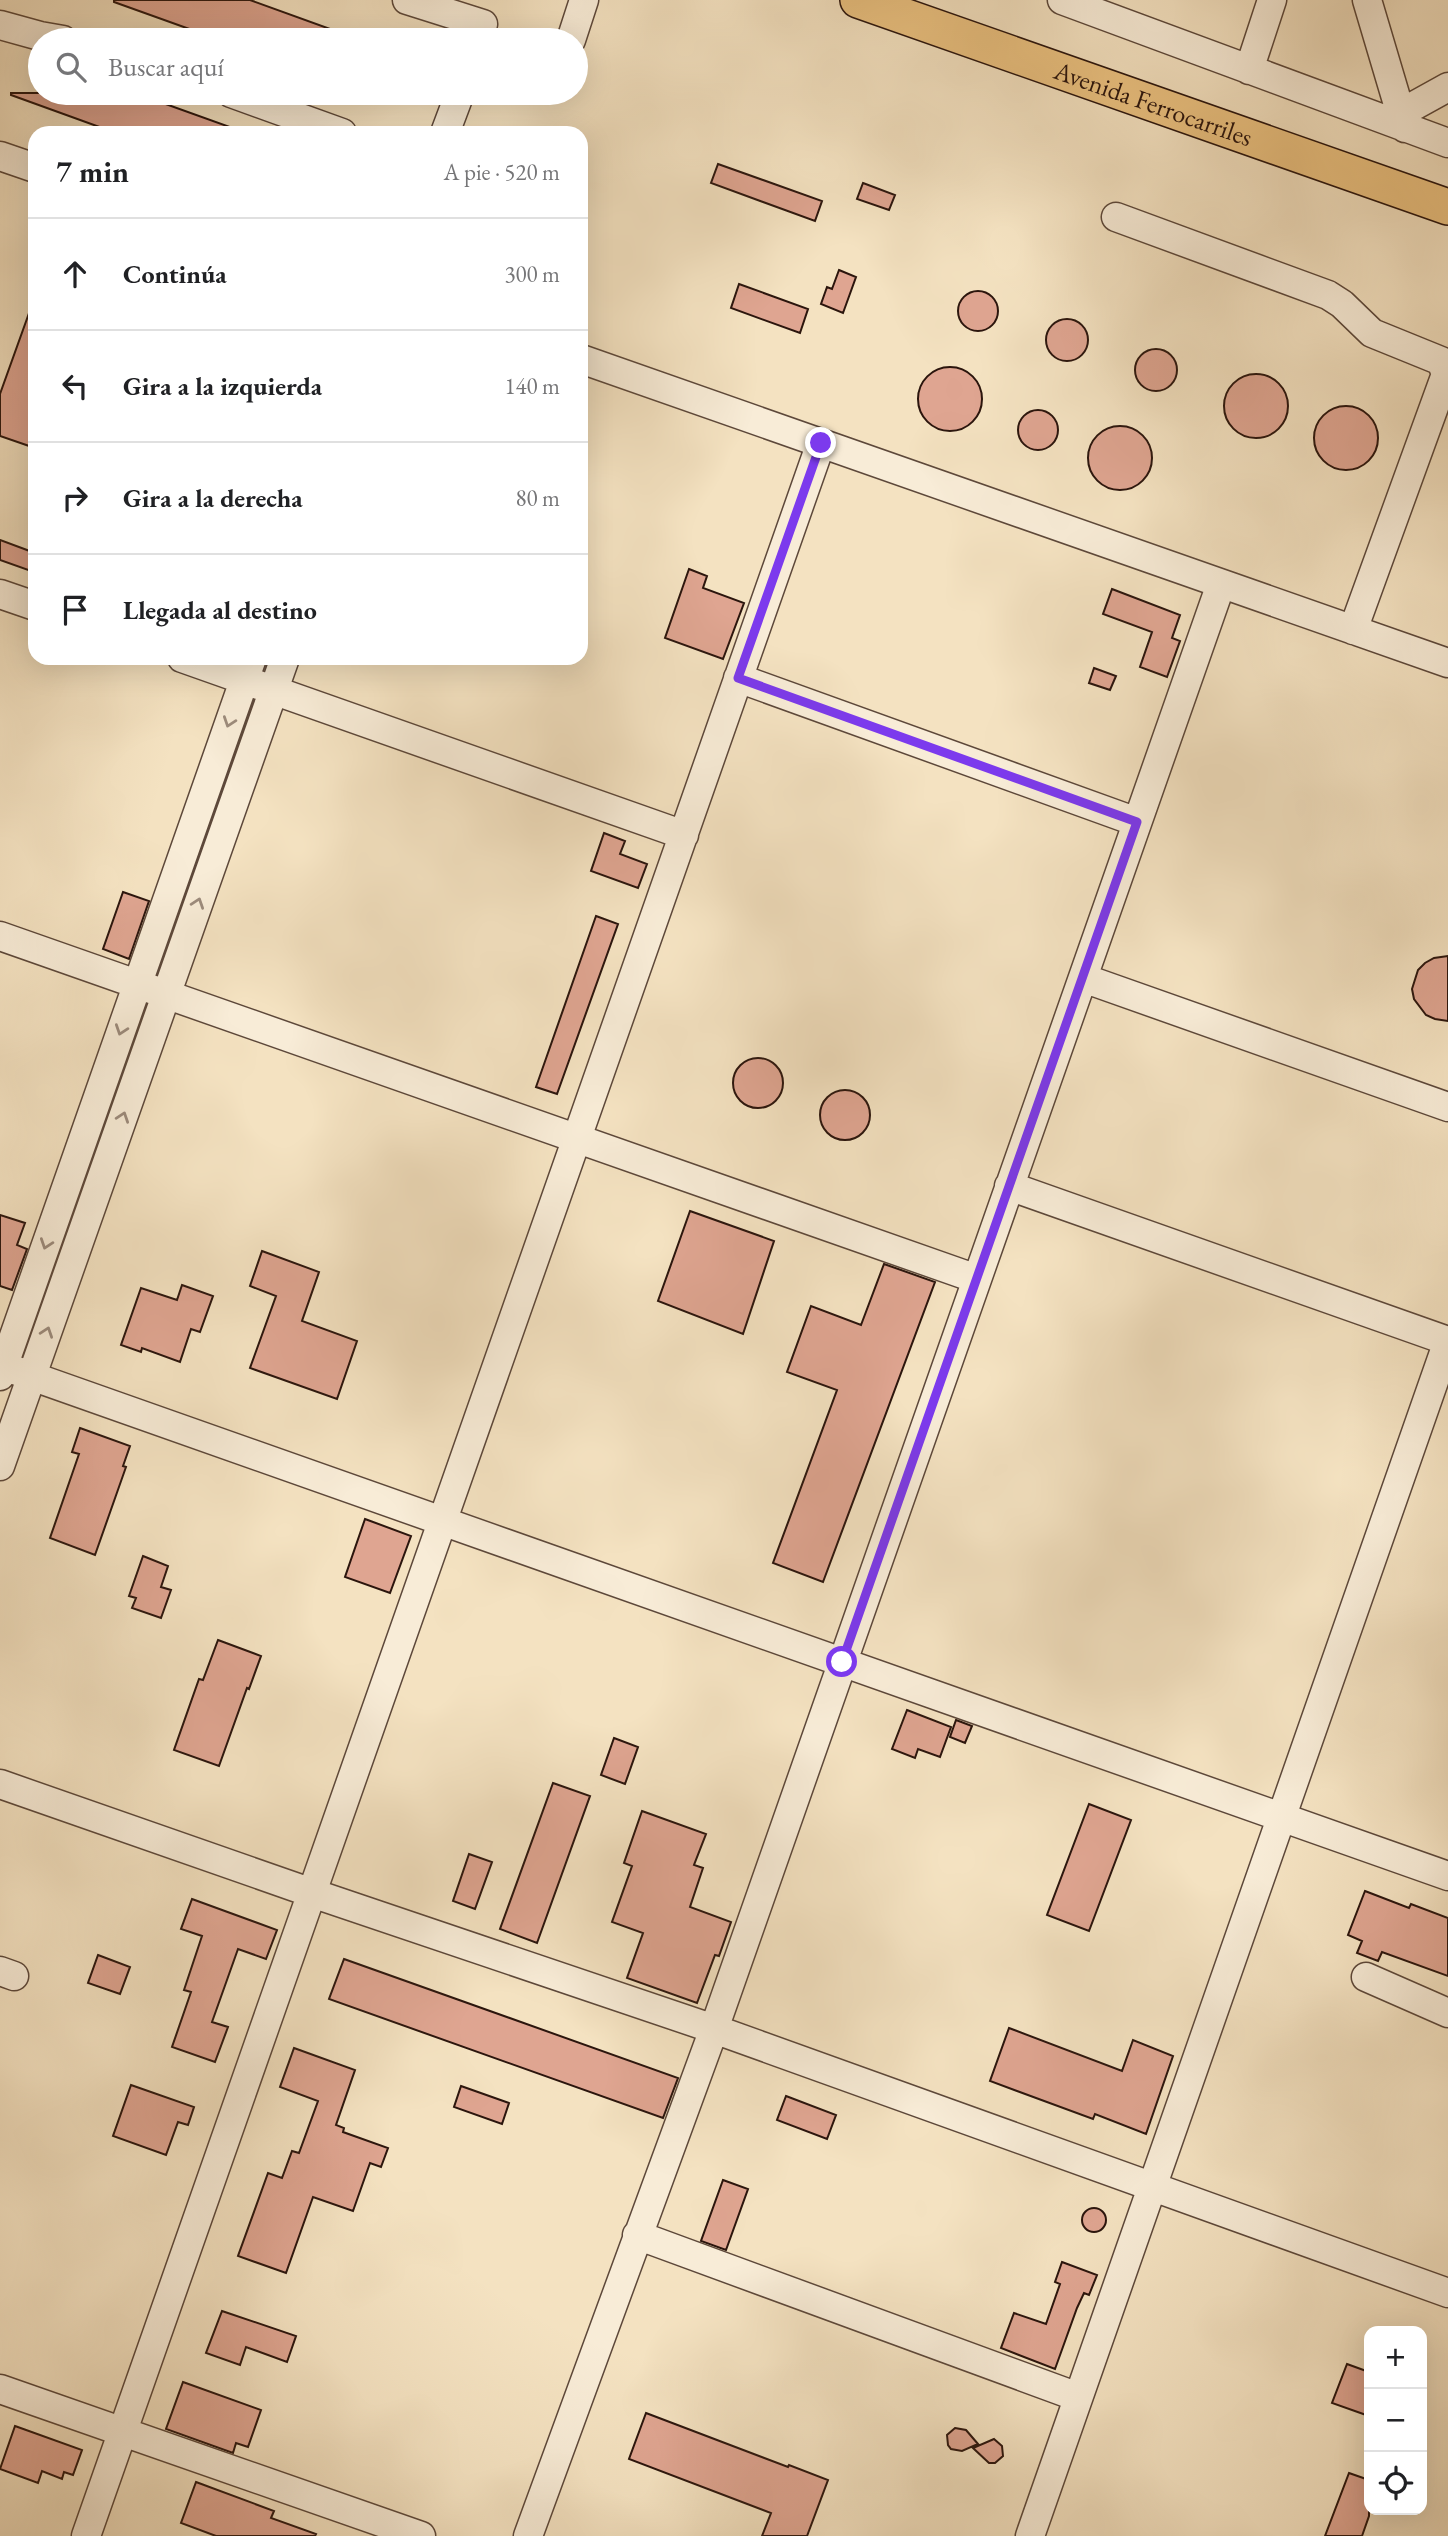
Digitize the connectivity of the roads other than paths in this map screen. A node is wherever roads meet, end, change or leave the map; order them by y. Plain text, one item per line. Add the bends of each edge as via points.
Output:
1 (407, 0) edge
2 (584, 0) edge
3 (858, 0) edge
4 (1062, 0) edge
5 (1272, 0) edge
6 (1367, 0) edge
7 (484, 22) edge
8 (0, 25) edge
9 (575, 28) edge
10 (28, 32) edge
11 (1249, 70) junction
12 (1448, 87) edge
13 (264, 105) edge
14 (456, 105) edge
15 (1403, 120) junction
16 (323, 126) edge
17 (448, 126) edge
18 (1448, 143) edge
19 (0, 156) edge
20 (28, 166) edge
21 (1448, 207) edge
22 (1116, 217) dead end
23 (588, 361) edge
24 (821, 443) junction
25 (1221, 584) junction
26 (0, 594) edge
27 (28, 604) edge
28 (1353, 630) junction
29 (1448, 663) edge
30 (224, 665) edge
31 (282, 665) edge
32 (248, 669) edge
33 (738, 678) junction
34 (273, 690) junction
35 (1137, 822) junction
36 (684, 835) junction
37 (0, 936) edge
38 (1083, 978) junction
39 (137, 984) junction
40 (166, 994) junction
41 (1448, 1107) edge
42 (577, 1139) junction
43 (1009, 1186) junction
44 (977, 1279) junction
45 (1448, 1341) edge
46 (1, 1369) edge
47 (32, 1376) junction
48 (0, 1466) edge
49 (442, 1521) junction
50 (842, 1662) junction
51 (0, 1784) edge
52 (1282, 1816) junction
53 (1448, 1877) edge
54 (312, 1893) junction
55 (1366, 1977) dead end
56 (1448, 2013) edge
57 (713, 2029) junction
58 (1153, 2186) junction
59 (637, 2235) junction
60 (1448, 2292) edge
61 (0, 2389) edge
62 (1078, 2397) junction
63 (123, 2432) junction
64 (86, 2536) edge
65 (421, 2536) edge
66 (528, 2536) edge
67 (1030, 2536) edge

1 - 7 street
2 - 9 street
3 - 21 main road, Avenida Ferrocarriles
4 - 11 street
5 - 11 street
6 - 15 street
8 - 10 street
11 - 15 street
12 - 15 street
13 - 16 street
14 - 17 street
15 - 18 street
19 - 20 street
22 - 28 street via 1328,295 1372,332 1441,361 1446,374
23 - 24 street
24 - 25 street
24 - 33 street
25 - 28 street
25 - 35 street
26 - 27 street
28 - 29 street
30 - 32 street
31 - 34 street
32 - 34 street
32 -> 39 street
33 - 35 street
33 - 36 street
34 - 36 street
40 -> 34 street
35 - 38 street
36 - 42 street
37 - 39 street
38 - 41 street
38 - 43 street
39 - 40 street
39 -> 46 street
40 - 42 street
47 -> 40 street
42 - 44 street
42 - 49 street
43 - 44 street
43 - 45 street
44 - 50 street
45 - 52 street
46 - 47 street
47 - 48 street
47 - 49 street
49 - 50 street
49 - 54 street
50 - 52 street
50 - 57 street
51 - 54 street
52 - 53 street
52 - 58 street
54 - 57 street
54 - 63 street
55 - 56 street
57 - 58 street
57 - 59 street
58 - 60 street
58 - 62 street
59 - 62 street
59 - 66 street
61 - 63 street
62 - 67 street
63 - 64 street
63 - 65 street

